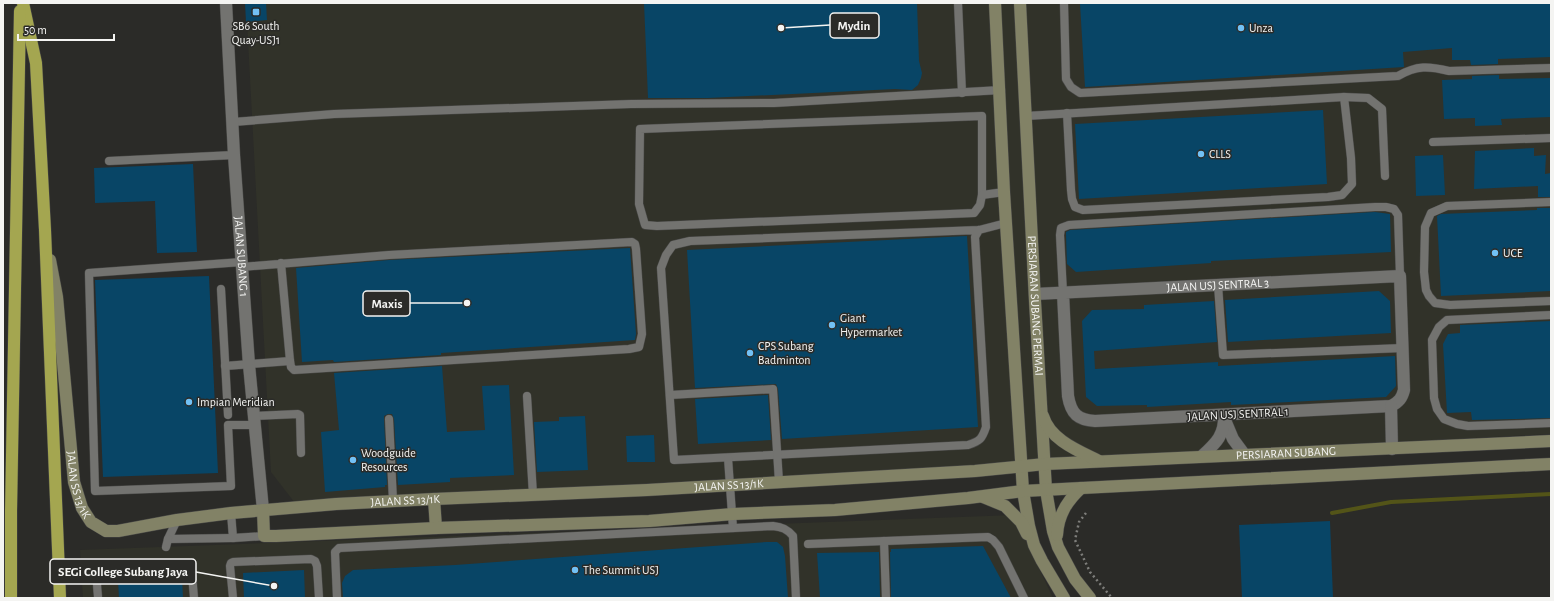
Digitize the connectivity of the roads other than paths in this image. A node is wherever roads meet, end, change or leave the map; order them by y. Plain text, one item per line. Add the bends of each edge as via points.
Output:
1 (22, 3) edge
2 (226, 3) edge
3 (958, 3) edge
4 (995, 3) edge
5 (1020, 3) edge
6 (1064, 3) edge
7 (1551, 68) edge
8 (1001, 90) junction
9 (962, 93) junction
10 (1344, 97) junction
11 (1067, 113) junction
12 (1026, 116) junction
13 (233, 122) junction
14 (1551, 138) edge
15 (1433, 142) dead end
16 (234, 155) junction
17 (109, 161) dead end
18 (1385, 176) dead end
19 (1004, 192) junction
20 (982, 195) junction
21 (1551, 202) edge
22 (1006, 223) junction
23 (45, 230) junction
24 (979, 230) junction
25 (281, 263) junction
26 (242, 264) junction
27 (1400, 276) junction
28 (1218, 285) junction
29 (220, 289) dead end
30 (1063, 293) junction
31 (1034, 294) junction
32 (1551, 301) edge
33 (1551, 315) edge
34 (1403, 348) junction
35 (290, 361) junction
36 (249, 365) junction
37 (225, 366) junction
38 (670, 395) junction
39 (527, 396) dead end
40 (1391, 406) junction
41 (1041, 408) junction
42 (228, 415) dead end
43 (1224, 415) junction
44 (389, 419) dead end
45 (253, 420) junction
46 (1551, 423) edge
47 (1551, 441) edge
48 (1392, 449) junction
49 (302, 453) dead end
50 (1244, 454) junction
51 (777, 455) junction
52 (1202, 456) junction
53 (728, 458) junction
54 (1100, 462) junction
55 (1044, 464) junction
56 (1551, 464) edge
57 (1022, 466) junction
58 (779, 482) junction
59 (730, 485) junction
60 (1081, 488) junction
61 (1046, 490) junction
62 (1023, 491) junction
63 (533, 495) junction
64 (981, 496) junction
65 (434, 499) junction
66 (393, 502) junction
67 (263, 510) junction
68 (231, 513) junction
69 (733, 514) junction
70 (177, 520) junction
71 (436, 528) junction
72 (733, 528) junction
73 (264, 536) junction
74 (233, 538) junction
75 (884, 541) junction
76 (1057, 543) junction
77 (437, 544) junction
78 (808, 544) dead end
79 (1034, 545) junction
80 (11, 598) edge
81 (60, 598) edge
82 (98, 598) edge
83 (194, 598) edge
84 (233, 598) edge
85 (319, 598) edge
86 (337, 598) edge
87 (796, 598) edge
88 (886, 598) edge
89 (1024, 598) edge
90 (1064, 598) edge
91 (1090, 598) edge

1 - 23 highway via 36,63
1 - 80 highway
2 - 13 street, JALAN SUBANG 1
3 - 9 lane
4 - 8 street, PERSIARAN SUBANG PERMAI
5 - 12 street, PERSIARAN SUBANG PERMAI
6 - 7 lane via 1066,79 1071,87 1080,93 1398,76 1414,68 1449,71
8 - 9 lane
8 - 19 street, PERSIARAN SUBANG PERMAI
9 - 13 lane via 774,103 631,104 334,114
10 - 11 lane
10 - 11 lane via 1352,184 1342,194 1328,197 1083,210 1075,207 1072,199
10 - 18 lane via 1368,98 1382,109
11 - 12 lane
12 - 31 street, PERSIARAN SUBANG PERMAI
13 - 16 street, JALAN SUBANG 1
14 - 15 lane
16 - 17 lane
16 - 26 street, JALAN SUBANG 1
19 - 20 lane
19 - 22 street, PERSIARAN SUBANG PERMAI
20 - 20 lane via 980,205 974,213 645,225 639,204 640,129 982,116
21 - 32 lane via 1448,206 1431,214 1425,227 1424,272 1426,290 1435,303 1450,305
22 - 24 lane
22 - 57 street, PERSIARAN SUBANG PERMAI
23 - 70 street, JALAN SS 13/1K via 56,297 74,482 82,508 91,522 106,531
23 - 81 highway
24 - 38 lane via 690,241 673,245 661,268
24 - 51 lane via 975,237 986,427 983,438 968,445
25 - 26 lane
25 - 35 lane
25 - 35 lane via 620,242 632,242 636,249 642,334 639,347 294,370
26 - 36 street, JALAN SUBANG 1
26 - 45 lane via 89,273 95,490 231,486 228,425
27 - 28 street, JALAN USJ SENTRAL 3
27 - 30 lane via 1398,215 1394,209 1375,207 1069,225 1061,228 1060,235
27 - 34 street
28 - 30 street, JALAN USJ SENTRAL 3
28 - 34 lane via 1223,355
29 - 37 lane
30 - 31 street, JALAN USJ SENTRAL 3
30 - 43 street, JALAN USJ SENTRAL 1 via 1068,396 1078,417 1095,422
31 - 41 street, PERSIARAN SUBANG PERMAI
33 - 46 lane via 1447,320 1439,327 1432,340 1434,398 1437,409 1444,419 1468,426
34 - 40 street via 1404,390 1398,403
35 - 36 lane
36 - 37 lane
36 - 45 street, JALAN SUBANG 1
37 - 42 lane
38 - 51 lane via 773,389
38 - 53 lane via 674,460
39 - 63 lane
40 - 43 street, JALAN USJ SENTRAL 1
40 - 48 street
41 - 54 street via 1044,420 1052,432 1075,449
41 - 55 street, PERSIARAN SUBANG PERMAI
43 - 50 street via 1229,432
43 - 52 street via 1222,432
44 - 66 lane
45 - 49 lane via 300,415
45 - 67 street, JALAN SUBANG 1
47 - 48 street, PERSIARAN SUBANG
48 - 50 street, PERSIARAN SUBANG
50 - 52 street, PERSIARAN SUBANG
51 - 53 lane
51 - 58 lane
52 - 54 street, PERSIARAN SUBANG
53 - 59 lane
54 - 55 street, PERSIARAN SUBANG
55 - 57 street, PERSIARAN SUBANG
55 - 61 street, PERSIARAN SUBANG PERMAI
56 - 60 street, PERSIARAN SUBANG
57 - 58 street, JALAN SS 13/1K
57 - 62 street, PERSIARAN SUBANG PERMAI
58 - 59 street, JALAN SS 13/1K
59 - 63 street, JALAN SS 13/1K
59 - 69 lane
60 - 61 street, PERSIARAN SUBANG
60 - 76 street via 1065,506 1057,529
61 - 62 street, PERSIARAN SUBANG
61 - 76 street, PERSIARAN SUBANG PERMAI
62 - 64 street
62 - 79 street, PERSIARAN SUBANG PERMAI
63 - 65 street, JALAN SS 13/1K
64 - 69 street via 835,510
64 - 79 street via 1005,506 1021,522
65 - 66 street, JALAN SS 13/1K
65 - 71 street
66 - 67 street, JALAN SS 13/1K
67 - 68 street, JALAN SS 13/1K
67 - 73 street
68 - 70 street, JALAN SS 13/1K
68 - 74 lane
69 - 71 street via 648,521
69 - 72 lane
70 - 74 lane via 167,543
71 - 73 street
71 - 77 lane
72 - 77 lane
72 - 87 lane via 773,526 788,531 793,536
73 - 74 lane
75 - 78 lane
75 - 88 lane
75 - 89 lane via 988,537 999,547
76 - 91 street, PERSIARAN SUBANG PERMAI via 1075,579
77 - 86 lane via 339,548 335,552
79 - 90 street, PERSIARAN SUBANG PERMAI
82 - 83 lane via 97,578 102,572 183,566 190,568
84 - 85 lane via 230,566 233,562 311,559 317,566

